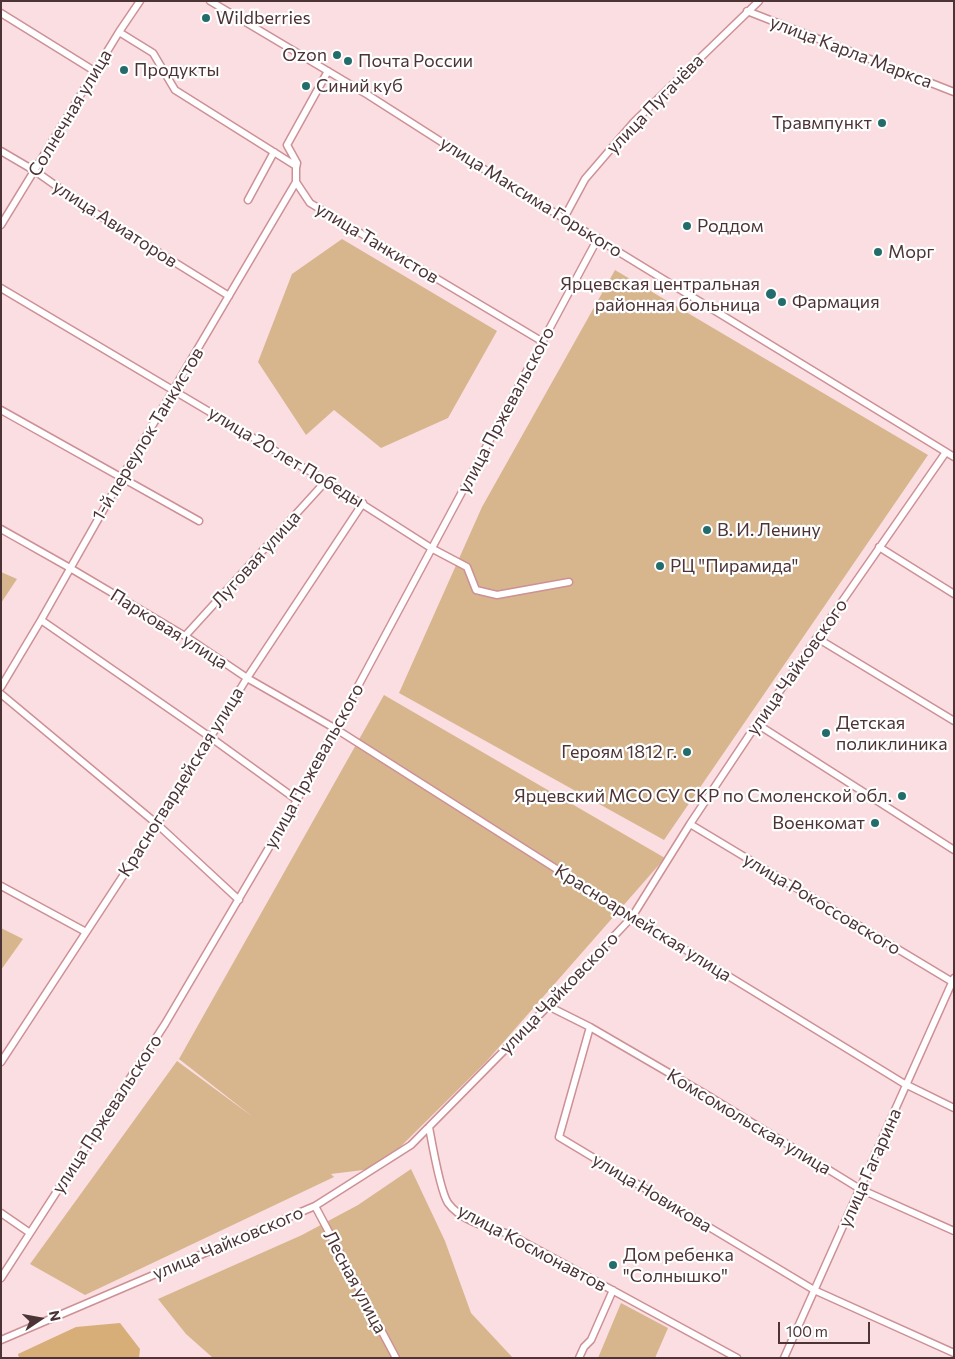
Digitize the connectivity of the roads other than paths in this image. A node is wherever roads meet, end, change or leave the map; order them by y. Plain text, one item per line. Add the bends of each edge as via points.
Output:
1 (140, 1) edge
2 (210, 1) edge
3 (759, 1) edge
4 (747, 11) junction
5 (1, 13) edge
6 (119, 32) junction
7 (328, 71) junction
8 (96, 72) junction
9 (954, 92) edge
10 (1, 151) edge
11 (274, 152) junction
12 (296, 168) junction
13 (35, 171) junction
14 (296, 182) junction
15 (248, 200) dead end
16 (564, 218) junction
17 (1, 225) edge
18 (598, 238) junction
19 (1, 288) edge
20 (230, 296) junction
21 (543, 342) junction
22 (174, 390) junction
23 (1, 410) edge
24 (946, 452) junction
25 (954, 457) edge
26 (122, 477) junction
27 (326, 481) junction
28 (363, 503) junction
29 (199, 521) dead end
30 (1, 529) edge
31 (879, 547) junction
32 (431, 548) junction
33 (70, 568) junction
34 (569, 582) dead end
35 (954, 594) edge
36 (41, 620) junction
37 (185, 636) junction
38 (817, 638) junction
39 (247, 678) junction
40 (1, 687) edge
41 (1, 694) edge
42 (954, 721) edge
43 (757, 724) junction
44 (336, 729) junction
45 (210, 737) junction
46 (297, 800) junction
47 (157, 824) junction
48 (690, 824) junction
49 (954, 850) edge
50 (1, 886) edge
51 (239, 900) junction
52 (632, 917) junction
53 (86, 932) junction
54 (953, 981) edge
55 (548, 1006) junction
56 (590, 1027) junction
57 (1, 1062) edge
58 (907, 1085) junction
59 (954, 1108) edge
60 (429, 1127) junction
61 (860, 1189) junction
62 (314, 1206) junction
63 (1, 1213) edge
64 (954, 1231) edge
65 (30, 1233) junction
66 (1, 1278) edge
67 (612, 1290) junction
68 (814, 1290) junction
69 (1, 1340) edge
70 (954, 1354) edge
71 (396, 1358) edge
72 (579, 1358) edge
73 (737, 1358) edge
74 (784, 1358) edge

1 - 6 street, Солнечная улица
2 - 7 street, улица Максима Горького
3 - 4 street, улица Пугачёва
4 - 9 street, улица Карла Маркса
4 - 16 street, улица Пугачёва via 634,122 585,179
5 - 8 street
6 - 8 street, Солнечная улица
6 - 11 street via 153,53 174,90
7 - 12 street via 288,145 298,163
7 - 16 street, улица Максима Горького
8 - 13 street, Солнечная улица
10 - 13 street, улица Авиаторов
11 - 12 street
11 - 15 street
12 - 14 street
13 - 17 street, Солнечная улица
13 - 20 street, улица Авиаторов via 89,210
14 - 20 street, 1-й переулок Танкистов
14 - 21 street, улица Танкистов via 310,203
16 - 18 street, улица Максима Горького
18 - 21 street, улица Пржевальского
18 - 24 street, улица Максима Горького
19 - 22 street, улица 20 лет Победы
20 - 22 street, 1-й переулок Танкистов
21 - 32 street, улица Пржевальского
22 - 26 street, 1-й переулок Танкистов
22 - 27 street, улица 20 лет Победы
23 - 26 street
24 - 25 street, улица Максима Горького
24 - 31 street, улица Чайковского
26 - 29 street
26 - 33 street, 1-й переулок Танкистов
27 - 28 street, улица 20 лет Победы
27 - 37 street, Луговая улица
28 - 32 street, улица 20 лет Победы
28 - 39 street, Красногвардейская улица
30 - 33 street, Парковая улица
31 - 35 street
31 - 38 street, улица Чайковского
32 - 34 street, улица 20 лет Победы via 467,567 476,590 483,592 497,595
32 - 44 street, улица Пржевальского
33 - 36 street, 1-й переулок Танкистов
33 - 37 street, Парковая улица
36 - 40 street, 1-й переулок Танкистов
36 - 45 street
37 - 39 street, Парковая улица
38 - 42 street
38 - 43 street, улица Чайковского
39 - 44 street, Парковая улица
39 - 45 street, Красногвардейская улица
41 - 47 street
43 - 48 street, улица Чайковского
43 - 49 street
44 - 46 street, улица Пржевальского
44 - 52 street, Красноармейская улица
45 - 46 street
45 - 47 street, Красногвардейская улица
46 - 51 street, улица Пржевальского
47 - 51 street
47 - 53 street, Красногвардейская улица
48 - 52 street, улица Чайковского
48 - 54 street, улица Рокоссовского
50 - 53 street
51 - 65 street, улица Пржевальского via 165,1024
52 - 55 street, улица Чайковского
52 - 58 street, Красноармейская улица
53 - 57 street, Красногвардейская улица
54 - 58 street, улица Гагарина
55 - 56 street, Комсомольская улица
55 - 60 street, улица Чайковского
56 - 61 street, Комсомольская улица
56 - 68 street, улица Новикова via 559,1137
58 - 59 street, Красноармейская улица
58 - 61 street, улица Гагарина
60 - 62 street, улица Чайковского via 411,1145
60 - 67 street, улица Космонавтов via 448,1202 462,1215 486,1228 510,1234
61 - 64 street, Комсомольская улица
61 - 68 street, улица Гагарина
62 - 69 street, улица Чайковского
62 - 71 street, Лесная улица
63 - 65 street
65 - 66 street, улица Пржевальского
67 - 72 street via 591,1340
67 - 73 street, улица Космонавтов
68 - 70 street, улица Новикова
68 - 74 street, улица Гагарина

